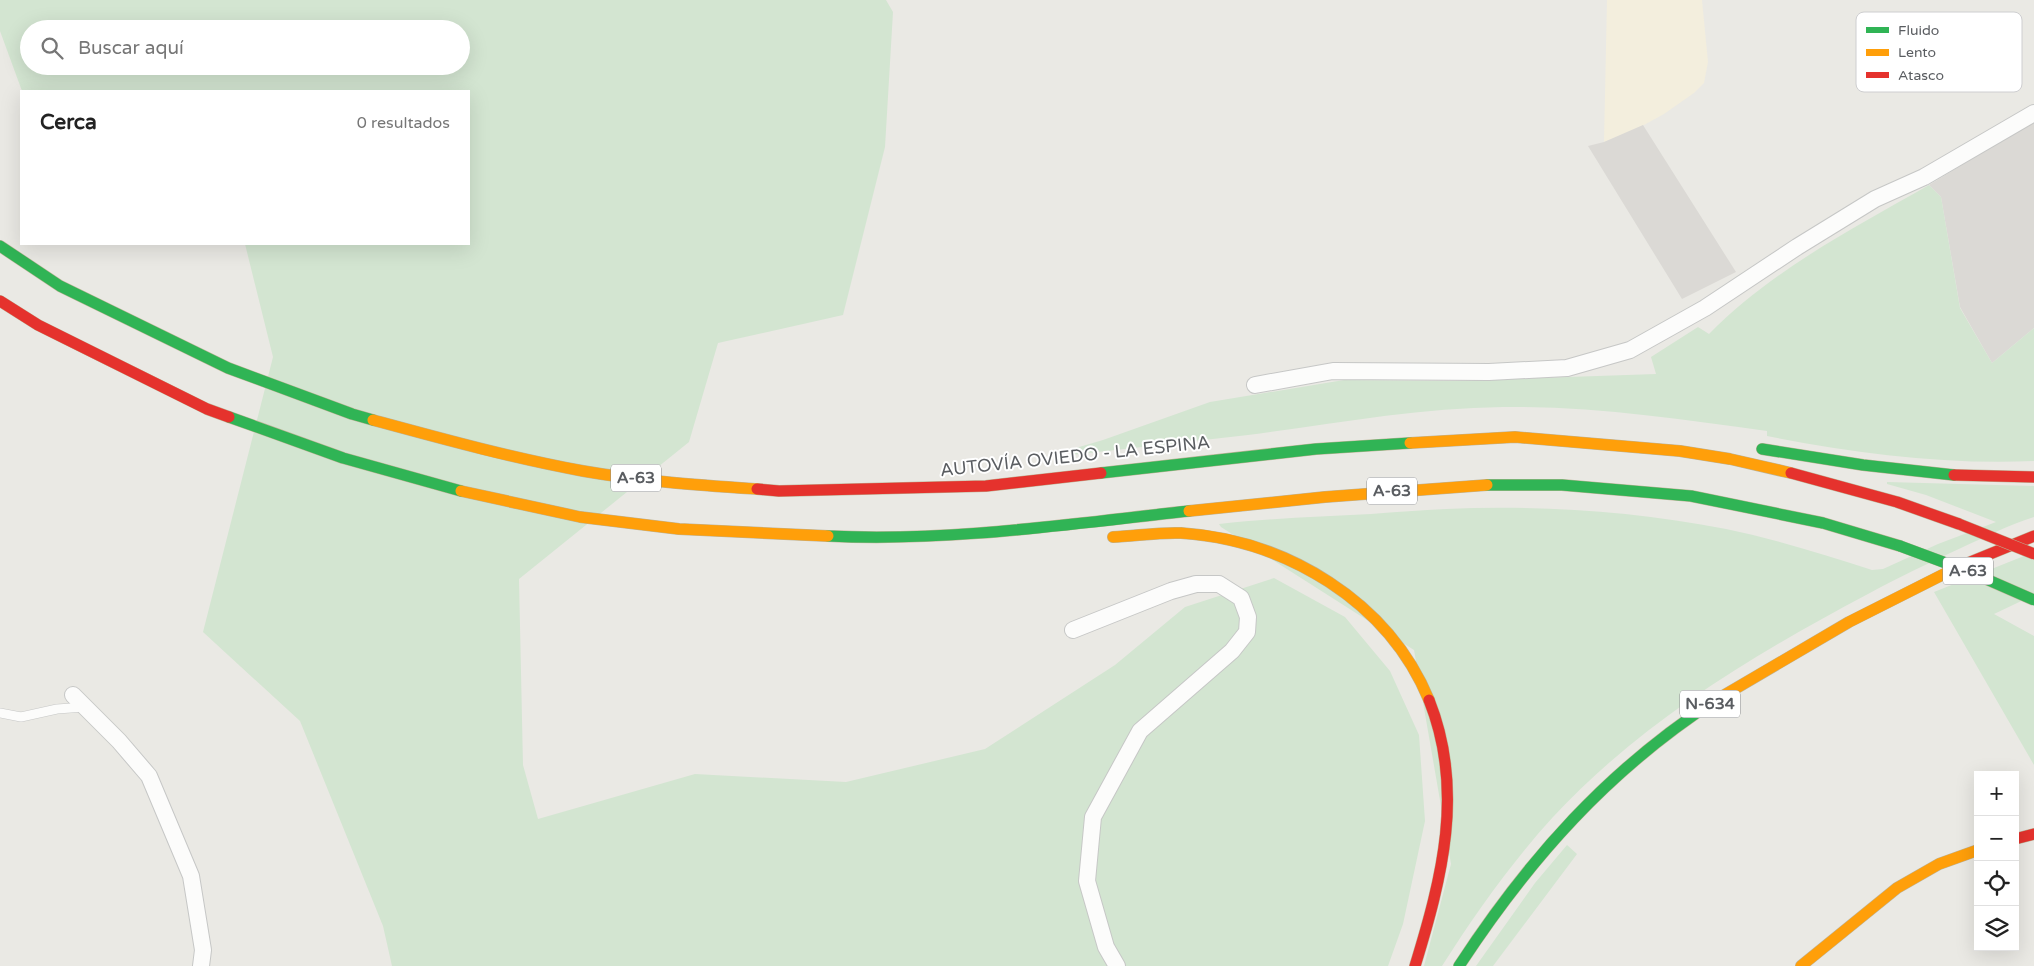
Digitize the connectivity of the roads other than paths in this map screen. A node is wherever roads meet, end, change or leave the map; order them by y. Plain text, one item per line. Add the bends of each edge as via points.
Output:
1 (2034, 113) edge
2 (0, 246) edge
3 (0, 301) edge
4 (1255, 385) dead end
5 (1549, 428) dead end
6 (1752, 447) dead end
7 (1316, 449) junction
8 (2034, 477) edge
9 (2034, 536) edge
10 (1106, 537) dead end
11 (879, 539) junction
12 (974, 545) dead end
13 (2034, 554) edge
14 (2034, 600) edge
15 (1073, 630) dead end
16 (73, 695) dead end
17 (85, 707) junction
18 (0, 713) edge
19 (2034, 834) edge
20 (2019, 838) edge
21 (1974, 851) edge
22 (201, 966) edge
23 (1116, 966) edge
24 (1416, 966) edge
25 (1460, 966) edge
26 (1801, 966) edge

1 - 4 street via 1924,177 1875,199 1797,246 1705,308 1630,350 1567,368 1489,372 1333,371
2 - 7 highway, AUTOVÍA OVIEDO - LA ESPINA / A-63 via 60,286 228,368 352,414 494,453 585,471 779,491 878,490 986,486
3 - 11 highway, A-63 via 38,325 207,409 343,458 484,497 580,517 679,529
5 - 7 highway via 1395,433
6 - 8 highway via 1885,469 1989,478
7 - 13 highway, AUTOVÍA OVIEDO - LA ESPINA / A-63, bridge via 1515,437 1680,450 1782,470 1897,502
9 - 25 highway, N-634 via 1882,603 1786,656 1672,730 1634,759 1553,838 1501,902
10 - 24 highway via 1171,533 1217,538 1264,549 1303,566 1343,590 1375,616 1407,655 1429,696 1439,728 1448,792 1448,824
11 - 12 highway
11 - 14 highway, A-63, bridge via 992,532 1325,497 1489,485 1562,485 1691,496 1823,523 1900,546
15 - 23 street via 1196,584 1219,584 1241,598 1248,617 1247,632 1232,651 1140,730 1092,817 1086,881 1106,947
16 - 17 street
17 - 18 lane via 21,717
17 - 22 street via 148,776 170,823 191,876 203,950
19 - 20 highway
21 - 26 highway via 1939,864 1897,888

